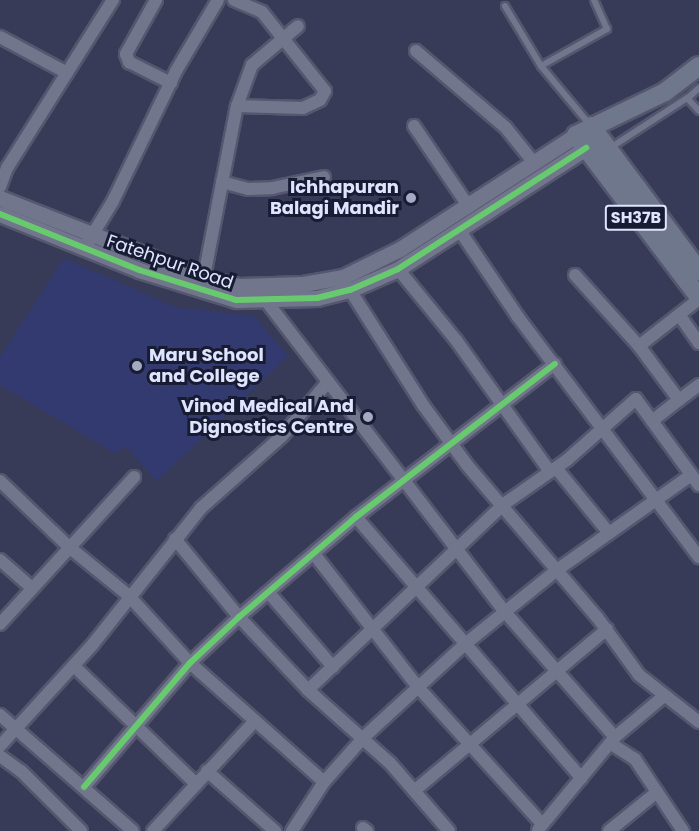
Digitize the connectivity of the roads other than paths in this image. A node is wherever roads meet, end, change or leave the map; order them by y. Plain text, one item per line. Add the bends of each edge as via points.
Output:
1 (113, 0) edge
2 (156, 0) edge
3 (218, 0) edge
4 (234, 0) edge
5 (594, 0) edge
6 (505, 6) dead end
7 (298, 26) dead end
8 (0, 37) edge
9 (282, 37) junction
10 (416, 51) dead end
11 (542, 66) junction
12 (699, 66) edge
13 (68, 73) junction
14 (171, 83) junction
15 (699, 88) edge
16 (689, 98) junction
17 (237, 106) junction
18 (699, 111) edge
19 (414, 126) dead end
20 (592, 140) junction
21 (534, 163) junction
22 (324, 177) dead end
23 (222, 182) junction
24 (0, 187) edge
25 (0, 198) edge
26 (468, 207) junction
27 (0, 214) edge
28 (460, 231) junction
29 (93, 234) junction
30 (84, 248) junction
31 (398, 268) junction
32 (699, 271) edge
33 (575, 275) dead end
34 (203, 284) junction
35 (350, 290) junction
36 (699, 298) edge
37 (267, 302) junction
38 (680, 316) junction
39 (699, 342) edge
40 (639, 346) junction
41 (555, 364) junction
42 (328, 382) junction
43 (699, 385) edge
44 (679, 400) junction
45 (502, 406) junction
46 (652, 421) junction
47 (602, 428) junction
48 (452, 445) junction
49 (553, 470) junction
50 (134, 477) dead end
51 (695, 480) edge
52 (406, 481) junction
53 (0, 482) edge
54 (656, 499) junction
55 (504, 504) junction
56 (356, 517) junction
57 (609, 533) junction
58 (175, 538) junction
59 (69, 547) junction
60 (457, 547) junction
61 (314, 554) junction
62 (699, 557) edge
63 (0, 560) edge
64 (557, 570) junction
65 (31, 587) junction
66 (416, 587) junction
67 (269, 593) junction
68 (129, 596) junction
69 (505, 612) junction
70 (239, 617) junction
71 (0, 624) edge
72 (607, 629) junction
73 (371, 630) junction
74 (464, 645) junction
75 (190, 663) junction
76 (74, 666) junction
77 (333, 668) junction
78 (556, 672) junction
79 (417, 686) junction
80 (308, 690) junction
81 (664, 696) junction
82 (515, 704) junction
83 (0, 715) edge
84 (254, 722) junction
85 (699, 722) edge
86 (16, 729) junction
87 (136, 729) junction
88 (364, 737) junction
89 (612, 740) junction
90 (471, 744) junction
91 (0, 746) edge
92 (0, 756) edge
93 (207, 771) junction
94 (581, 778) junction
95 (324, 782) junction
96 (196, 784) junction
97 (84, 787) junction
98 (414, 791) junction
99 (657, 792) junction
100 (540, 828) edge
101 (81, 831) edge
102 (133, 831) edge
103 (153, 831) edge
104 (275, 831) edge
105 (292, 831) edge
106 (449, 831) edge
107 (609, 831) edge
108 (683, 831) edge

1 - 13 street
2 - 14 street via 126,54 129,62
3 - 14 street
4 - 9 street via 262,12
5 - 11 lane via 607,29
6 - 11 lane
7 - 9 street
8 - 13 street
9 - 17 street via 252,64
9 - 17 street via 322,84 324,97 303,108
10 - 21 street via 506,128
11 - 20 lane
12 - 20 main road
13 - 24 street via 7,168
14 - 29 street
15 - 16 lane
16 - 18 lane
16 - 20 lane
17 - 23 street
19 - 26 street
20 - 21 street
20 - 28 street, Fatehpur Road
20 - 32 main road, SH37B
20 - 36 main road, SH37B
21 - 26 street
22 - 23 street via 272,188 248,189
23 - 34 street
25 - 29 street
26 - 34 street via 400,249 343,277 274,288
27 - 30 street, Fatehpur Road
28 - 31 street, Fatehpur Road
28 - 41 street
29 - 30 street
29 - 34 street
30 - 34 street, Fatehpur Road
31 - 35 street, Fatehpur Road
31 - 45 street
33 - 40 street
34 - 37 street, Fatehpur Road via 236,300
35 - 37 street, Fatehpur Road via 317,298
35 - 48 street
36 - 38 street
37 - 42 street
38 - 39 street
38 - 40 street
40 - 44 street
41 - 45 street
41 - 47 street
42 - 52 street
42 - 58 street via 282,436 201,508
43 - 44 street
44 - 46 street
45 - 48 street
45 - 49 street
46 - 47 street via 636,399
46 - 51 street
47 - 49 street
47 - 54 street
48 - 52 street
48 - 55 street
49 - 55 street
49 - 57 street
50 - 59 street
51 - 54 street
52 - 56 street
52 - 60 street
53 - 59 street
54 - 57 street
54 - 62 street
55 - 60 street
55 - 64 street
56 - 61 street
56 - 66 street
57 - 64 street
58 - 68 street
58 - 70 street
59 - 65 street
59 - 68 street
60 - 66 street
60 - 69 street
61 - 67 street
61 - 73 street
63 - 65 street
64 - 69 street
64 - 72 street
65 - 71 street
66 - 73 street
66 - 74 street
67 - 70 street
67 - 77 street
68 - 75 street
68 - 76 street
69 - 74 street
69 - 78 street
70 - 75 street
70 - 80 street
72 - 78 street
72 - 81 street via 639,675
73 - 77 street
73 - 79 street
74 - 79 street
74 - 82 street
75 - 84 street
75 - 87 street
76 - 86 street
76 - 87 street
77 - 80 street
78 - 82 street
78 - 89 street
79 - 88 street
79 - 90 street
80 - 88 street
81 - 85 street
81 - 89 street
82 - 90 street
82 - 94 street
83 - 86 street
84 - 93 street
84 - 95 street
86 - 91 street
86 - 97 street
87 - 96 street
87 - 97 street
88 - 95 street
88 - 98 street
89 - 94 street
89 - 99 street via 635,759
90 - 98 street
90 - 100 street
92 - 101 street via 21,771
93 - 96 street
93 - 104 street
94 - 100 street
95 - 105 street
96 - 103 street
97 - 102 street
98 - 106 street
99 - 107 street
99 - 108 street

